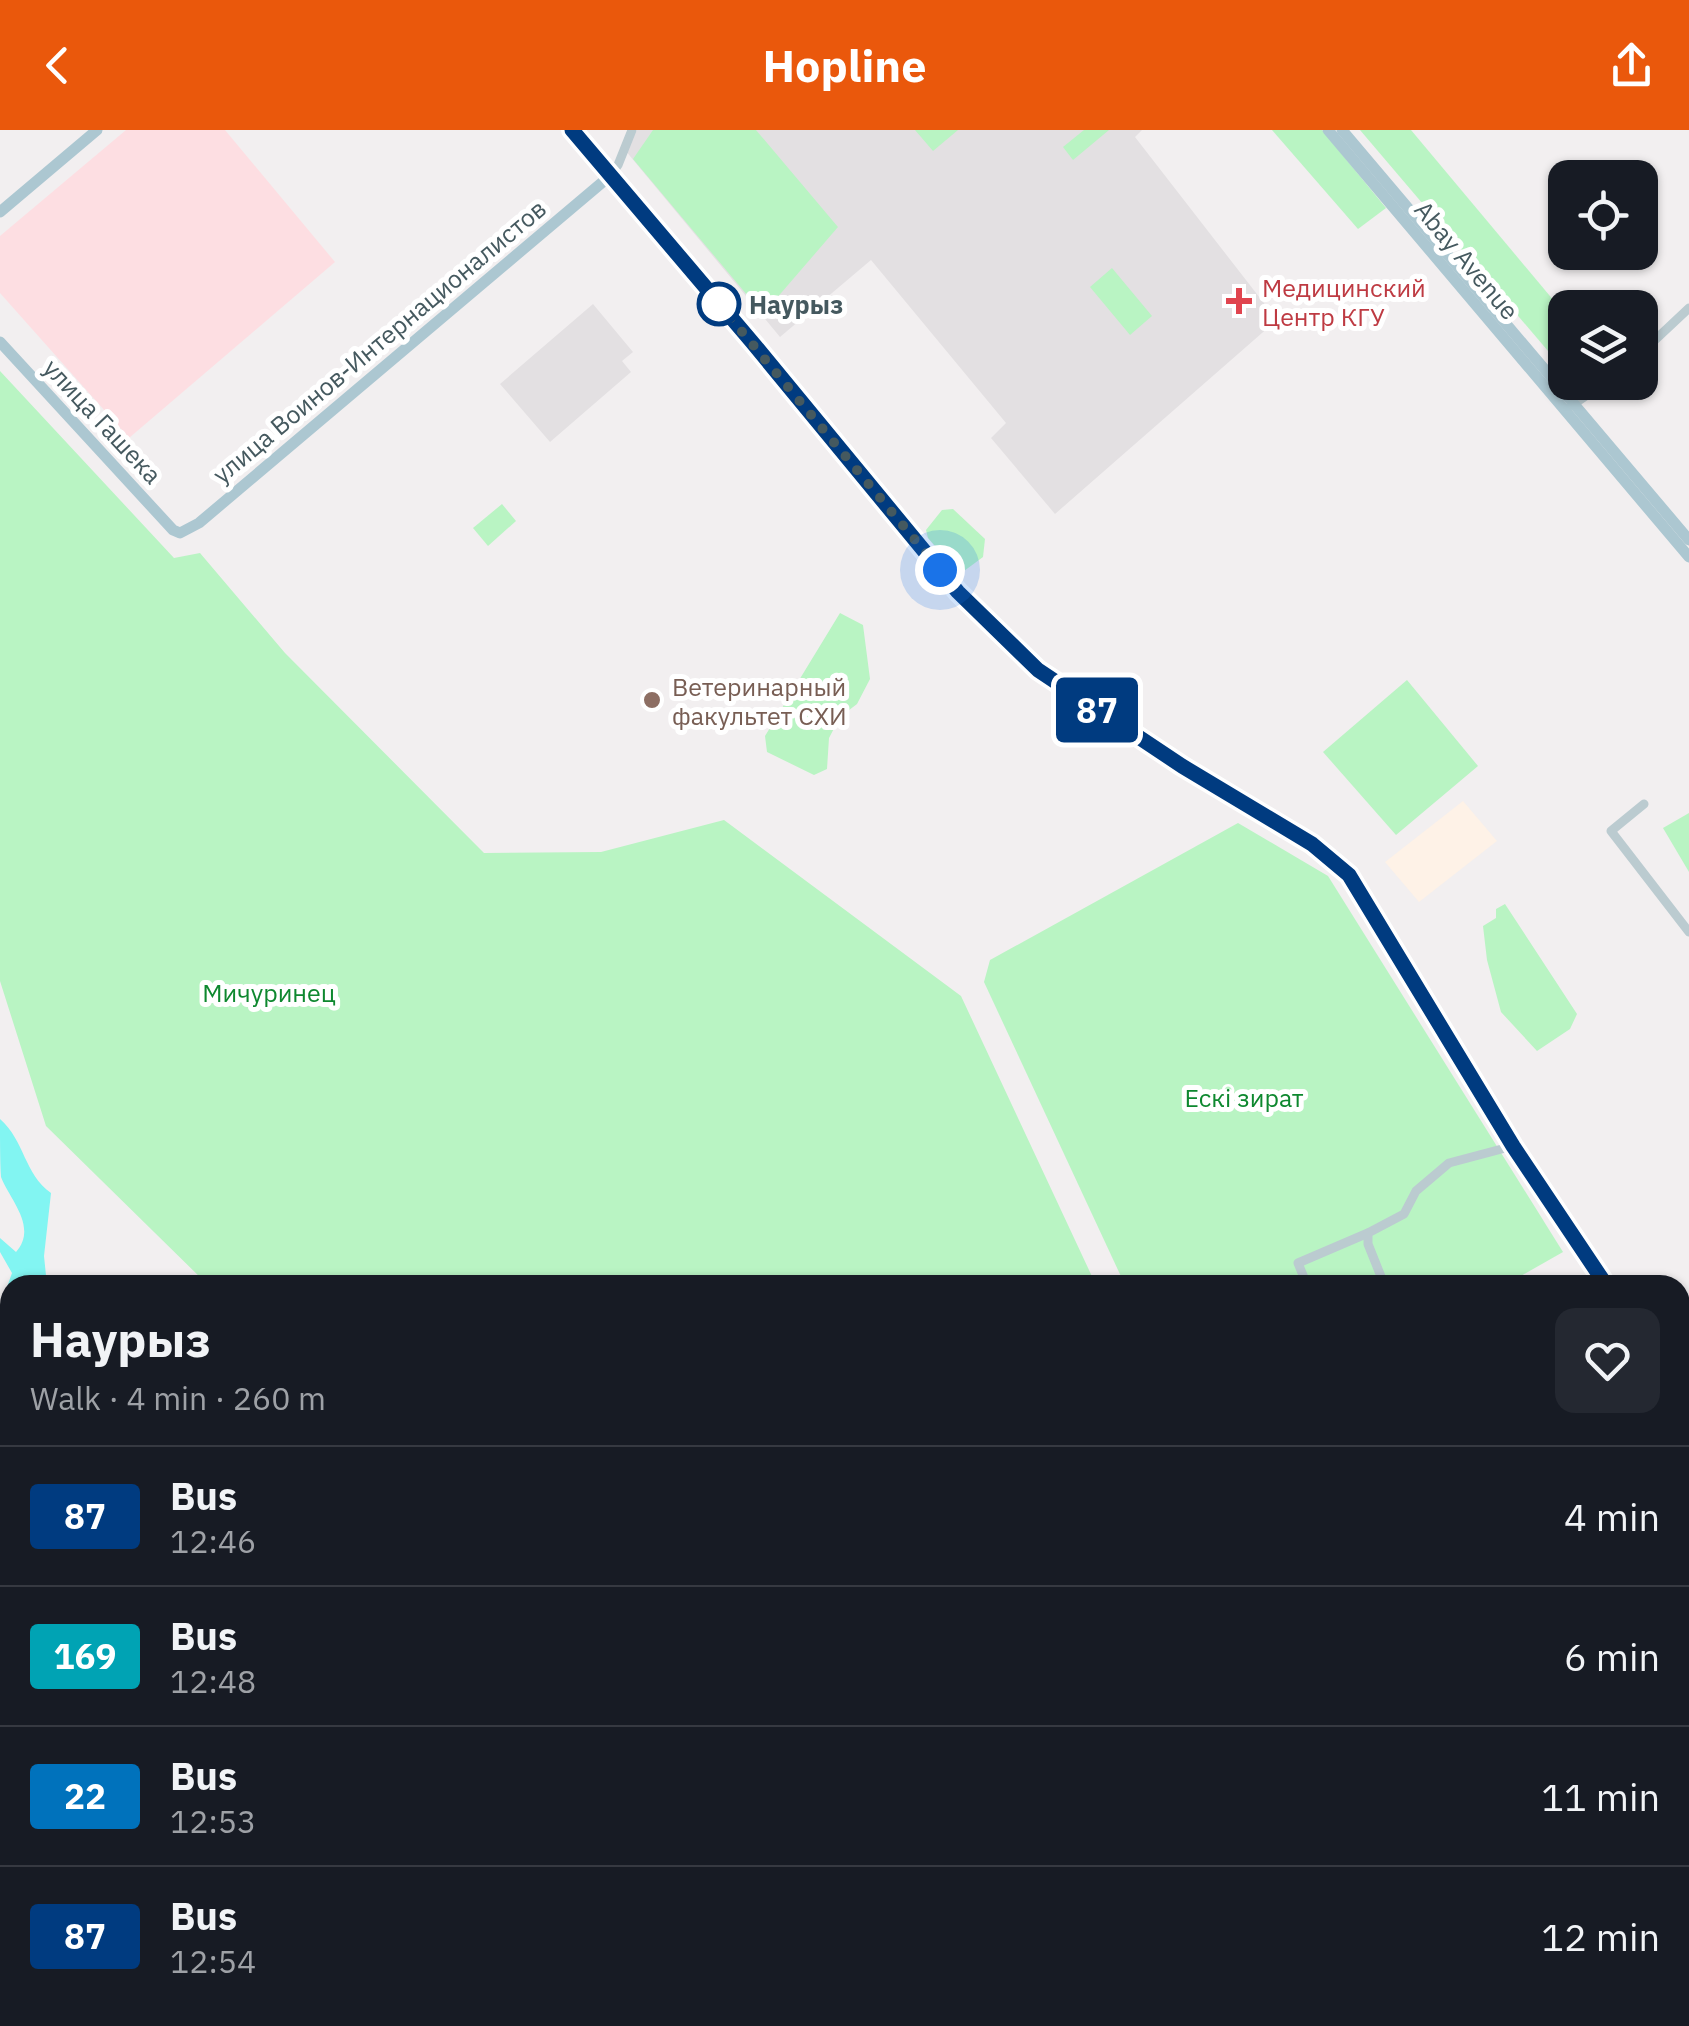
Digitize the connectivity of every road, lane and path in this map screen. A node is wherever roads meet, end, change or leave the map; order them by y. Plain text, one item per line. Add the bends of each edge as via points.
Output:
1 (97, 130) edge
2 (572, 130) edge
3 (632, 130) edge
4 (1328, 130) edge
5 (1342, 130) edge
6 (610, 175) junction
7 (0, 212) edge
8 (1689, 308) edge
9 (1658, 337) edge
10 (0, 342) edge
11 (1578, 400) edge
12 (1568, 406) junction
13 (173, 530) joint
14 (1689, 540) edge
15 (1689, 557) edge
16 (1644, 804) dead end
17 (1689, 932) edge
18 (1513, 1146) junction
19 (1368, 1233) junction
20 (1303, 1275) edge
21 (1379, 1275) edge
22 (1599, 1275) edge

1 - 7 main road
2 - 6 main road
3 - 6 street
4 - 12 main road, Abay Avenue
5 - 12 main road, Abay Avenue
6 - 13 main road, улица Воинов-Интернационалистов via 199,523
6 - 18 main road via 958,592 1038,670 1312,844 1349,875
8 - 9 street
10 - 13 main road, улица Гашека
11 - 12 street
12 - 14 main road, Abay Avenue
12 - 15 main road, Abay Avenue
16 - 17 street via 1611,831
18 - 19 street via 1449,1163 1416,1191 1404,1214
18 - 22 main road
19 - 20 street via 1298,1264
19 - 21 street

